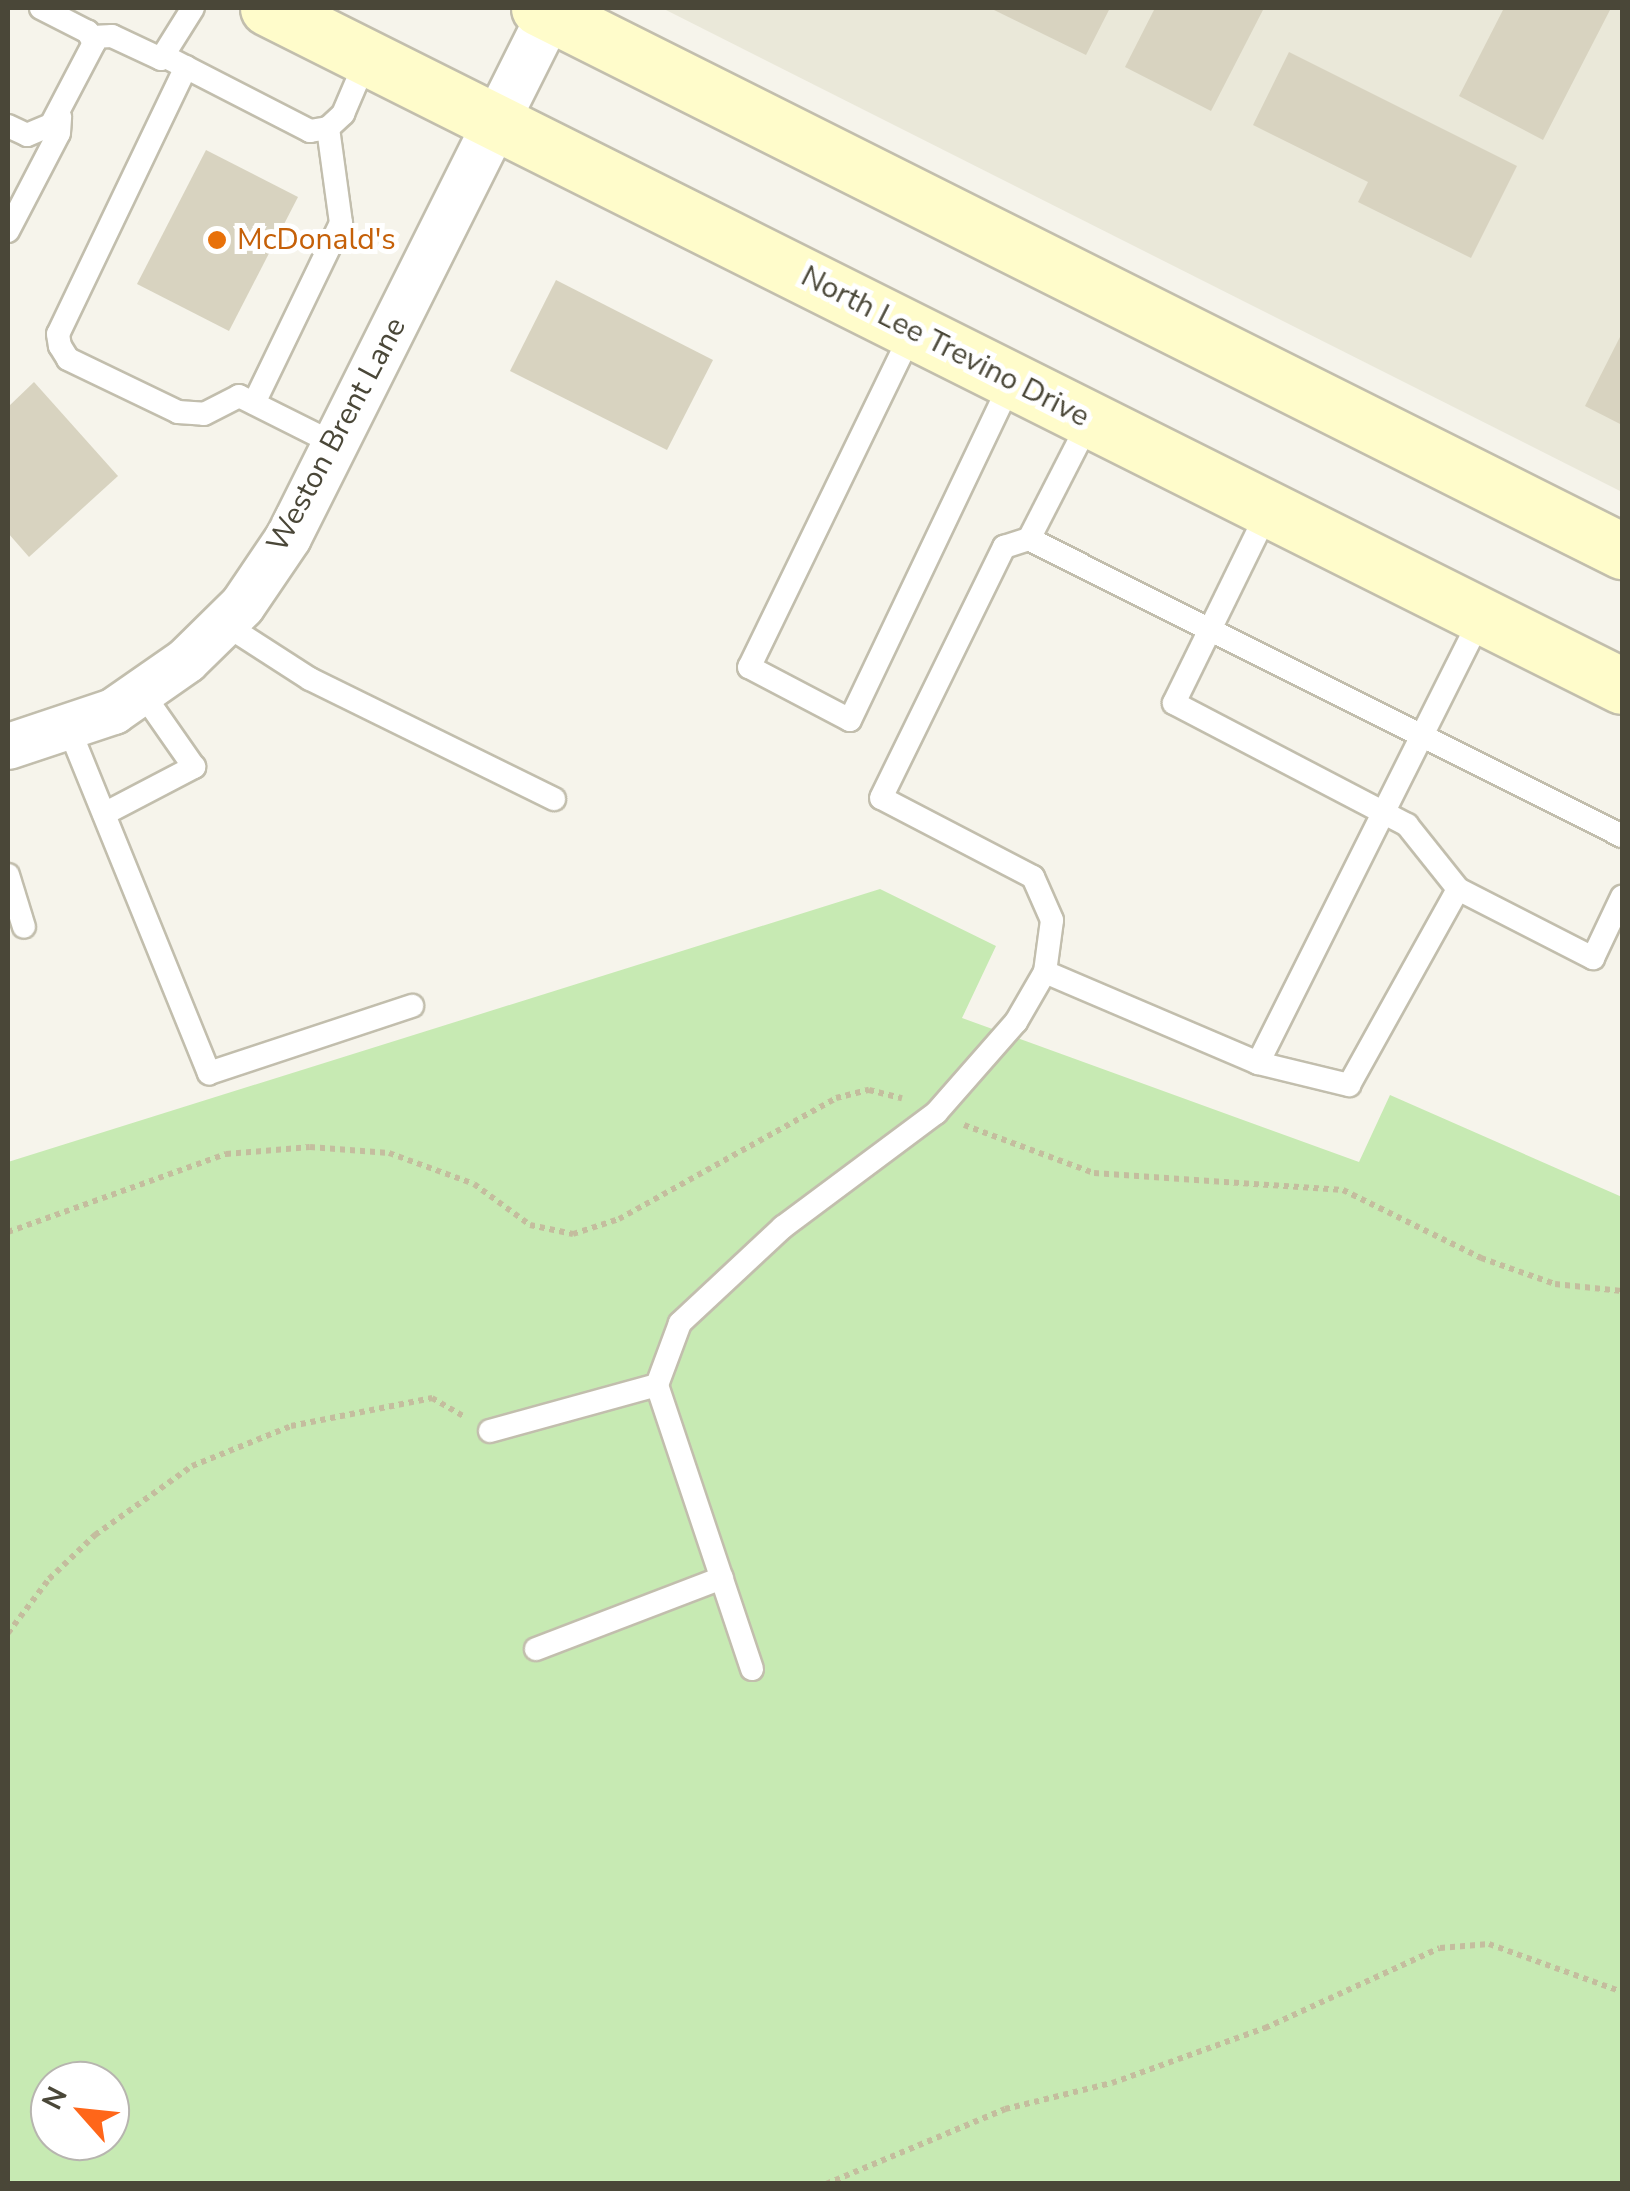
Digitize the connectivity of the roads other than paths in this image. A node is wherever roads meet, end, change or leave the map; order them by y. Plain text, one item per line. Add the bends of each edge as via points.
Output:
1 (40, 8) edge
2 (193, 8) edge
3 (268, 8) edge
4 (544, 10) edge
5 (92, 36) junction
6 (367, 58) junction
7 (176, 62) junction
8 (60, 110) junction
9 (496, 124) junction
10 (8, 126) edge
11 (328, 128) junction
12 (8, 231) edge
13 (913, 330) junction
14 (1012, 380) junction
15 (254, 403) junction
16 (1090, 420) junction
17 (335, 444) junction
18 (1269, 510) junction
19 (1030, 539) junction
20 (1622, 551) edge
21 (1482, 616) junction
22 (224, 623) junction
23 (1208, 629) junction
24 (1622, 686) edge
25 (141, 691) junction
26 (68, 726) junction
27 (1422, 736) junction
28 (8, 746) edge
29 (554, 799) dead end
30 (1383, 812) junction
31 (104, 814) junction
32 (1622, 836) edge
33 (8, 875) edge
34 (1458, 889) junction
35 (1622, 897) edge
36 (24, 928) dead end
37 (1045, 972) junction
38 (412, 1006) dead end
39 (1258, 1062) junction
40 (657, 1385) junction
41 (490, 1432) road end
42 (722, 1578) junction
43 (536, 1649) dead end
44 (752, 1669) dead end

1 - 5 lane
2 - 7 lane
3 - 6 main road, North Lee Trevino Drive
4 - 9 street, Weston Brent Lane
4 - 20 main road
5 - 7 lane via 112,36
5 - 8 lane
6 - 9 main road, North Lee Trevino Drive
6 - 11 lane via 343,114
7 - 11 lane via 310,131
7 - 15 lane via 58,334 60,346 68,359 178,412 204,414 239,396
8 - 10 lane via 39,135
8 - 12 lane via 59,133
9 - 13 main road, North Lee Trevino Drive
9 - 17 street, Weston Brent Lane
11 - 15 lane via 341,223
13 - 14 main road, North Lee Trevino Drive
13 - 14 lane via 749,668 850,720
14 - 16 main road, North Lee Trevino Drive
15 - 17 lane
16 - 18 main road, North Lee Trevino Drive
16 - 19 lane
17 - 22 street, Weston Brent Lane via 288,537
18 - 21 main road, North Lee Trevino Drive
18 - 23 lane
19 - 23 lane
19 - 37 lane via 1004,547 880,798 1034,877 1052,920
21 - 24 main road, North Lee Trevino Drive
21 - 27 lane
22 - 25 street, Weston Brent Lane
22 - 29 lane via 310,679
23 - 27 lane
23 - 30 lane via 1174,703
25 - 26 street, Weston Brent Lane via 113,710
25 - 31 lane via 194,767
26 - 28 street, Weston Brent Lane
26 - 31 lane
27 - 30 lane
27 - 32 lane
30 - 34 lane via 1407,825
30 - 39 lane
31 - 38 lane via 209,1073
33 - 36 lane
34 - 35 lane via 1593,958
34 - 39 lane via 1349,1085
37 - 39 lane
37 - 40 lane via 1016,1022 936,1114 783,1227 680,1322
40 - 41 lane
40 - 42 lane
42 - 43 lane
42 - 44 lane

